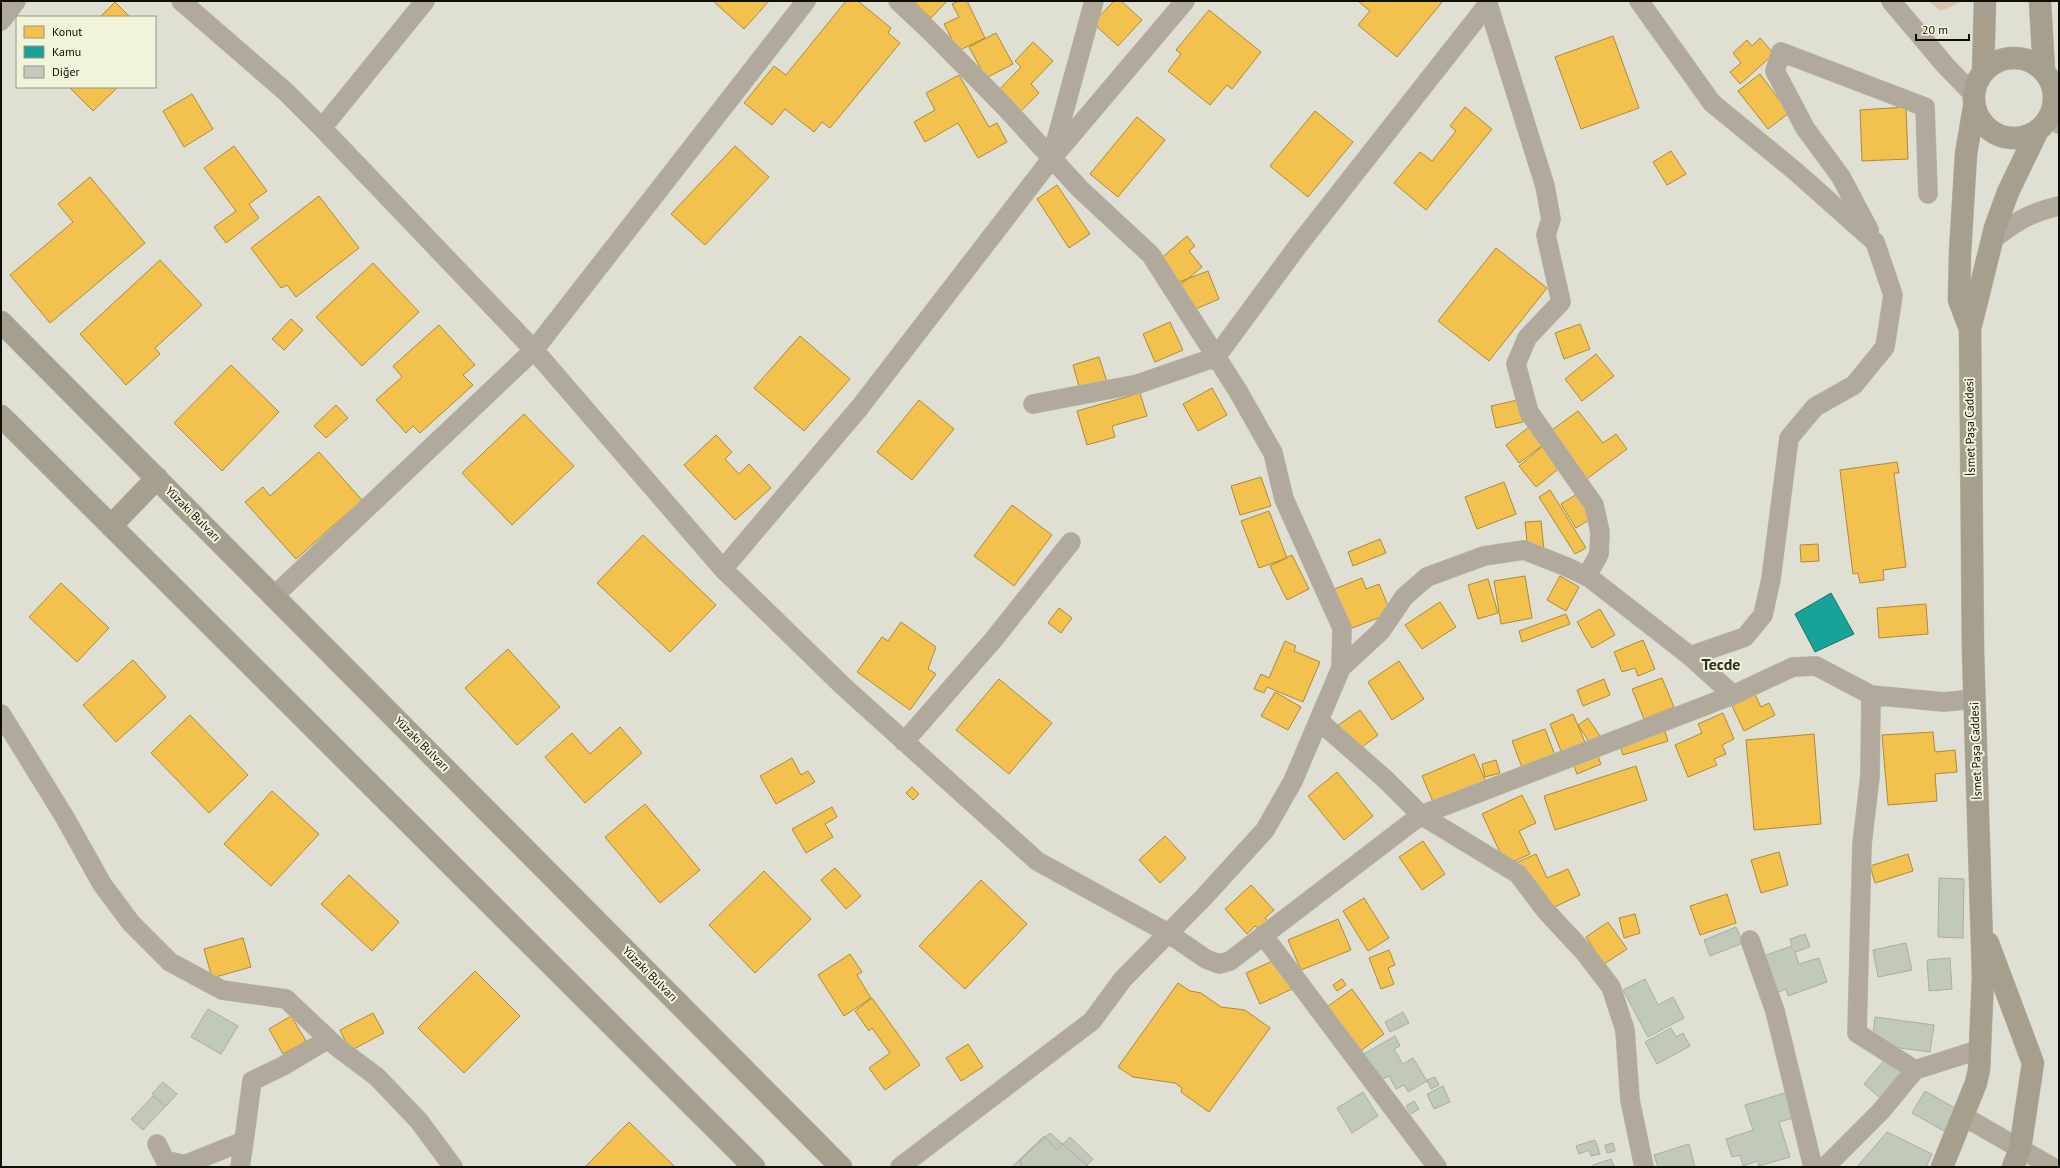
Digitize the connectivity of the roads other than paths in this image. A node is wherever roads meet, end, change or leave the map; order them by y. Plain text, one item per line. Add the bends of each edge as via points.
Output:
1 (16, 1) edge
2 (181, 1) edge
3 (425, 1) edge
4 (806, 1) edge
5 (898, 1) edge
6 (1094, 1) edge
7 (1185, 1) edge
8 (1639, 1) edge
9 (1891, 1) edge
10 (1985, 1) edge
11 (2040, 1) edge
12 (1487, 2) edge
13 (1, 21) edge
14 (2044, 71) junction
15 (1982, 73) junction
16 (1974, 101) junction
17 (2055, 119) edge
18 (322, 128) junction
19 (2038, 130) junction
20 (1052, 158) junction
21 (1928, 194) dead end
22 (2059, 206) edge
23 (1992, 240) junction
24 (1875, 242) junction
25 (1, 322) edge
26 (1970, 329) junction
27 (534, 350) junction
28 (1216, 357) junction
29 (1032, 404) dead end
30 (1, 416) edge
31 (157, 478) junction
32 (111, 526) junction
33 (1071, 542) dead end
34 (723, 569) junction
35 (1587, 576) junction
36 (275, 595) junction
37 (1690, 656) junction
38 (1341, 668) junction
39 (1733, 695) junction
40 (1871, 695) junction
41 (1974, 699) junction
42 (1, 714) edge
43 (1318, 721) junction
44 (904, 742) junction
45 (1420, 815) junction
46 (1982, 926) junction
47 (1168, 932) junction
48 (1263, 935) junction
49 (1750, 940) dead end
50 (328, 1039) junction
51 (1980, 1049) junction
52 (1915, 1070) junction
53 (1963, 1116) junction
54 (244, 1141) junction
55 (157, 1144) dead end
56 (2017, 1158) edge
57 (240, 1167) edge
58 (453, 1167) edge
59 (754, 1167) edge
60 (841, 1167) edge
61 (900, 1167) edge
62 (1437, 1167) edge
63 (1644, 1167) edge
64 (1813, 1167) edge
65 (1825, 1167) edge
66 (1942, 1167) edge
67 (2052, 1167) edge

1 - 13 street
2 - 18 street via 286,92
3 - 18 street
4 - 27 street
5 - 20 street via 932,32
6 - 20 street
7 - 20 street
8 - 24 street via 1712,103 1795,171
9 - 16 street
10 - 15 main road
11 - 14 main road
12 - 28 street via 1300,243
12 - 35 street via 1545,186 1551,219 1546,235 1561,302 1526,338 1516,364 1529,412 1594,505 1600,532 1600,554
14 - 15 main road via 2034,63 2021,58 2008,58 1995,62
14 - 17 main road via 2051,82 2054,95
15 - 16 main road via 1977,81
16 - 19 main road via 1979,120 1988,130 2000,136 2013,139 2026,137
16 - 26 main road via 1961,209 1959,300
17 - 19 main road via 2048,121
18 - 27 street
19 - 23 main road via 2008,192
20 - 28 street via 1080,189 1151,255
20 - 34 street via 860,407
21 - 24 street via 1925,107 1781,52 1775,71 1805,128 1840,177
22 - 23 street via 2017,221
23 - 26 main road
24 - 37 street via 1893,295 1885,347 1854,385 1815,407 1789,438 1771,579 1763,615 1745,637
25 - 31 main road, Yüzakı Bulvarı
26 - 41 main road, İsmet Paşa Caddesi
27 - 34 street
27 - 36 street
28 - 29 street via 1138,384
28 - 38 street via 1273,453 1284,499 1342,628
30 - 32 main road
31 - 32 main road
31 - 36 main road, Yüzakı Bulvarı
32 - 59 main road
33 - 44 street via 994,638
34 - 44 street
35 - 37 street
35 - 38 street via 1524,550 1484,556 1427,577 1404,598 1381,631
36 - 60 main road, Yüzakı Bulvarı
37 - 39 street
38 - 43 street
39 - 40 street via 1793,667 1816,666
39 - 45 street
40 - 41 street via 1944,702
40 - 52 street via 1870,776 1862,844 1857,1033
41 - 46 main road, İsmet Paşa Caddesi
42 - 50 street via 64,816 102,884 131,922 170,962 222,990 286,999
43 - 45 street via 1385,779
43 - 47 street via 1293,782 1265,830
44 - 47 street via 1037,861
45 - 48 street
45 - 63 street via 1518,874 1546,911 1612,987 1625,1030 1630,1100
46 - 51 main road, İsmet Paşa Caddesi
46 - 56 main road via 2033,1063
47 - 48 street via 1206,959 1219,964 1230,961
47 - 61 street via 1123,979 1092,1021
48 - 62 street
49 - 64 street via 1775,1011
50 - 54 street via 252,1081
50 - 58 street via 377,1077 420,1121
51 - 52 street
51 - 53 main road, İsmet Paşa Caddesi via 1976,1083
52 - 65 street via 1882,1111
53 - 56 street
53 - 66 main road, İsmet Paşa Caddesi
54 - 55 street via 184,1165 165,1160
54 - 57 street
56 - 67 street

